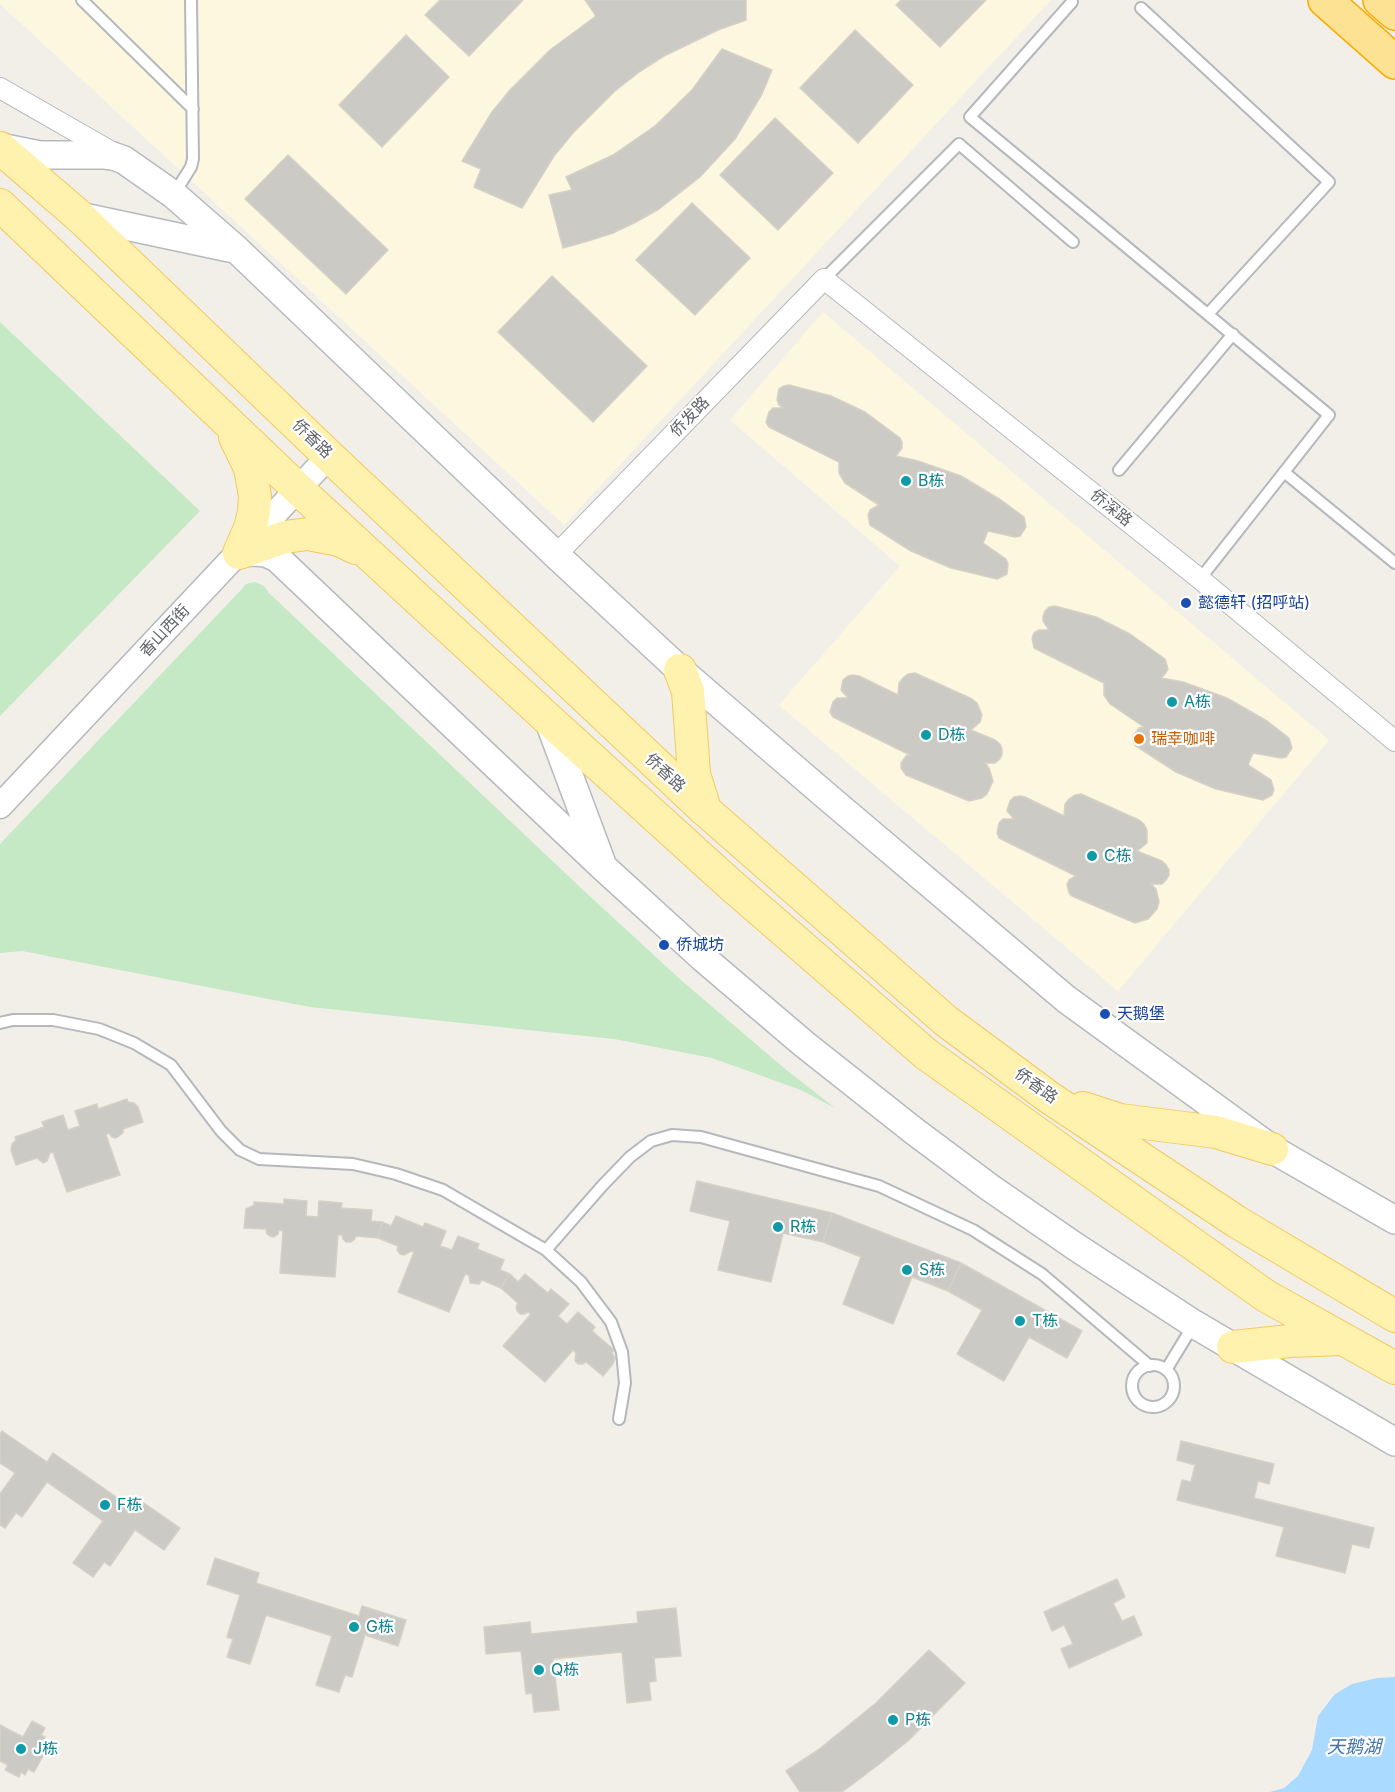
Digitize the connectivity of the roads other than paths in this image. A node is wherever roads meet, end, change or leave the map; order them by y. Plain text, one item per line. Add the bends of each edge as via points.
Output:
1 (82, 0) edge
2 (191, 0) edge
3 (1325, 0) edge
4 (1380, 0) edge
5 (1072, 2) dead end
6 (1141, 8) dead end
7 (1395, 14) edge
8 (1395, 62) edge
9 (0, 88) edge
10 (193, 109) junction
11 (0, 147) edge
12 (124, 160) junction
13 (174, 195) junction
14 (0, 205) edge
15 (79, 216) junction
16 (0, 229) edge
17 (1073, 242) dead end
18 (236, 249) junction
19 (56, 258) junction
20 (824, 279) junction
21 (1208, 314) junction
22 (1233, 334) junction
23 (223, 418) junction
24 (329, 456) junction
25 (1119, 470) dead end
26 (1284, 472) junction
27 (298, 489) junction
28 (239, 553) junction
29 (368, 553) junction
30 (556, 555) junction
31 (1395, 563) edge
32 (1200, 579) junction
33 (467, 586) junction
34 (437, 617) junction
35 (681, 670) junction
36 (548, 719) junction
37 (1395, 741) edge
38 (0, 806) edge
39 (705, 810) junction
40 (603, 867) junction
41 (0, 1023) edge
42 (1050, 1098) junction
43 (1272, 1149) junction
44 (1395, 1220) edge
45 (546, 1250) junction
46 (1395, 1316) edge
47 (1194, 1324) junction
48 (1345, 1339) junction
49 (1233, 1347) junction
50 (1150, 1366) junction
51 (1395, 1368) edge
52 (1166, 1370) junction
53 (619, 1419) dead end
54 (1395, 1442) edge

1 - 10 lane
2 - 10 lane
3 - 8 highway
4 - 7 highway
5 - 21 lane via 970,117
6 - 21 lane via 1329,182
9 - 12 street
10 - 13 lane via 193,159
11 - 12 main road via 40,155 104,155
11 - 15 main road, 侨香路
12 - 13 main road
13 - 18 main road
14 - 19 main road
15 - 18 main road
15 - 24 main road, 侨香路
16 - 19 street
17 - 20 lane via 959,144
18 - 30 main road
19 - 23 main road
20 - 30 street, 侨发路
20 - 32 street, 侨深路
21 - 22 lane
22 - 25 lane
22 - 26 lane via 1329,415
23 - 27 main road
23 - 28 main road via 250,468 255,496 250,528
24 - 27 street, 香山西街
24 - 33 main road, 侨香路
26 - 31 lane
26 - 32 lane
27 - 28 street, 香山西街
27 - 29 main road
28 - 29 main road via 285,537 308,534 339,540
28 - 38 street, 香山西街
28 - 40 main road via 266,553 277,558
29 - 34 main road
30 - 35 main road
32 - 37 street, 侨深路
33 - 34 main road
33 - 39 main road, 侨香路
34 - 36 main road
35 - 39 main road via 688,691 694,774
35 - 43 main road via 1066,999
36 - 40 main road
36 - 48 main road via 926,1054 1266,1296
39 - 42 main road, 侨香路 via 946,1021
40 - 47 main road via 702,958 914,1131 1076,1247
41 - 45 lane via 53,1020 99,1029 134,1042 171,1065 240,1150 260,1159 353,1164 396,1174 443,1190
42 - 43 main road via 1120,1120 1216,1132
42 - 46 main road, 侨香路 via 1237,1222
43 - 44 main road
45 - 50 lane via 630,1157 651,1141 672,1135 701,1137 879,1186 973,1230 1042,1274
45 - 53 lane via 581,1282 611,1322 622,1352 625,1383
47 - 49 main road
47 - 52 lane
48 - 49 main road
48 - 51 main road
49 - 54 main road
50 - 52 lane
50 - 52 lane via 1138,1372 1132,1384 1136,1398 1148,1407 1170,1399 1173,1380

